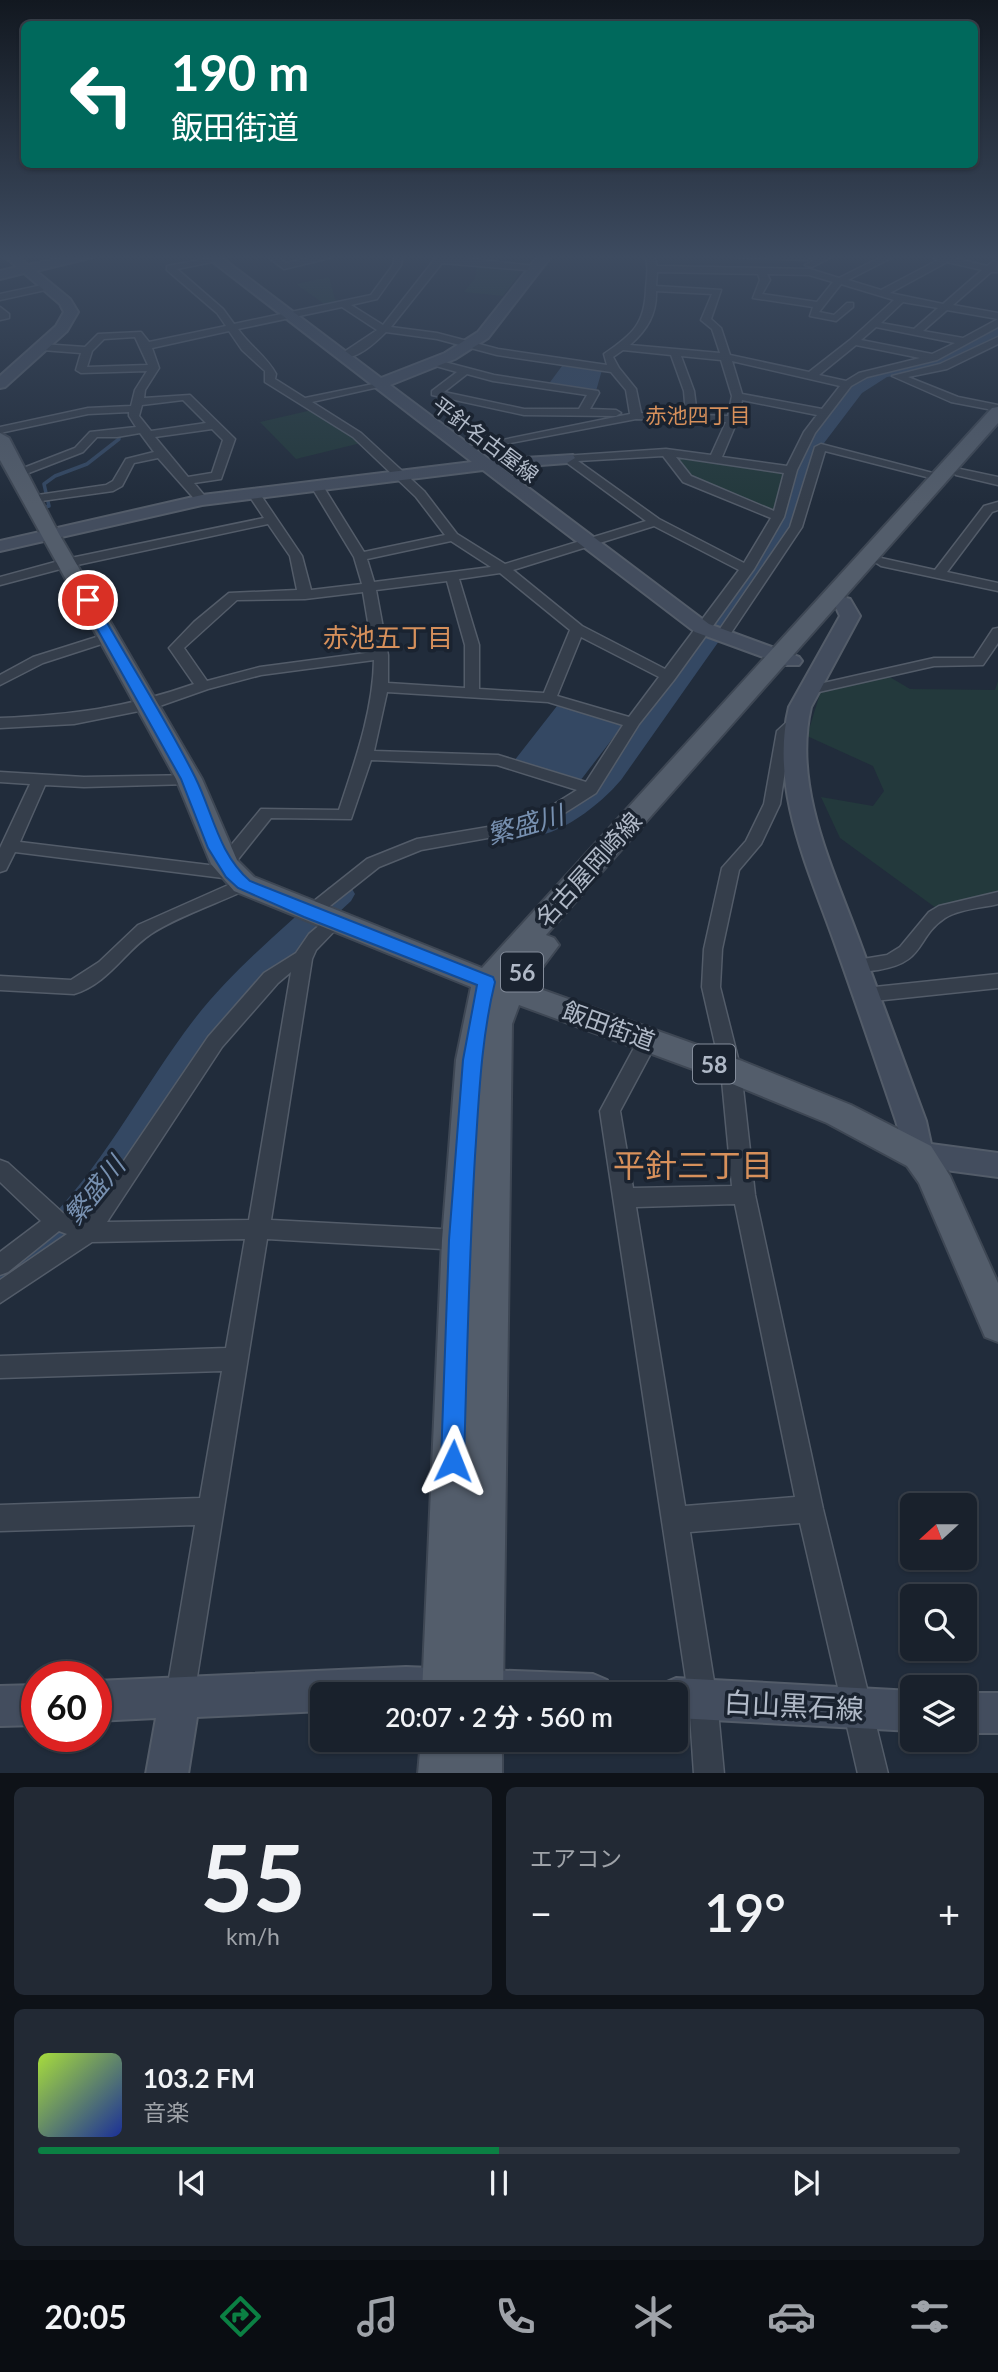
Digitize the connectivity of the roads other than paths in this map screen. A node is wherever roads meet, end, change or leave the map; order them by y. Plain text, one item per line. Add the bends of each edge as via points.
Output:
1 (52, 338) edge
2 (99, 338) edge
3 (140, 338) edge
4 (185, 338) edge
5 (238, 338) edge
6 (321, 338) edge
7 (374, 338) edge
8 (443, 338) edge
9 (479, 338) edge
10 (632, 338) edge
11 (719, 338) edge
12 (858, 338) edge
13 (945, 338) edge
14 (974, 338) edge
15 (998, 340) edge
16 (854, 342) junction
17 (967, 342) junction
18 (469, 345) junction
19 (146, 346) junction
20 (42, 347) junction
21 (621, 347) junction
22 (87, 350) junction
23 (675, 353) junction
24 (345, 356) junction
25 (726, 358) junction
26 (933, 358) junction
27 (433, 362) junction
28 (154, 368) junction
29 (614, 369) junction
30 (463, 372) junction
31 (809, 377) junction
32 (0, 384) edge
33 (379, 384) junction
34 (847, 384) junction
35 (737, 396) junction
36 (533, 399) junction
37 (305, 401) junction
38 (135, 405) junction
39 (998, 410) edge
40 (583, 412) junction
41 (823, 413) junction
42 (635, 414) junction
43 (692, 418) junction
44 (733, 419) junction
45 (214, 425) junction
46 (998, 427) edge
47 (0, 429) edge
48 (522, 430) junction
49 (146, 432) junction
50 (0, 438) edge
51 (468, 450) junction
52 (666, 452) junction
53 (161, 454) junction
54 (716, 457) junction
55 (568, 458) junction
56 (485, 465) junction
57 (791, 470) junction
58 (17, 474) junction
59 (402, 475) junction
60 (951, 475) junction
61 (186, 481) junction
62 (998, 481) edge
63 (317, 486) junction
64 (254, 494) junction
65 (31, 500) junction
66 (202, 500) junction
67 (998, 506) edge
68 (778, 517) junction
69 (272, 520) junction
70 (654, 522) junction
71 (49, 534) junction
72 (453, 537) junction
73 (587, 543) junction
74 (0, 545) edge
75 (360, 558) junction
76 (881, 562) junction
77 (66, 563) junction
78 (503, 569) junction
79 (747, 569) junction
80 (939, 574) junction
81 (452, 576) junction
82 (0, 581) edge
83 (369, 587) junction
84 (998, 587) edge
85 (304, 595) junction
86 (843, 604) junction
87 (577, 629) junction
88 (710, 631) junction
89 (998, 632) edge
90 (109, 637) junction
91 (382, 654) junction
92 (786, 659) junction
93 (978, 662) junction
94 (998, 663) edge
95 (669, 677) junction
96 (0, 681) edge
97 (203, 686) junction
98 (381, 687) junction
99 (810, 690) junction
100 (472, 693) junction
101 (549, 698) junction
102 (149, 705) junction
103 (795, 722) junction
104 (0, 723) edge
105 (632, 723) junction
106 (365, 755) junction
107 (0, 777) edge
108 (40, 779) junction
109 (189, 779) junction
110 (590, 789) junction
111 (9, 846) junction
112 (0, 866) edge
113 (233, 874) junction
114 (998, 898) edge
115 (321, 917) junction
116 (301, 958) junction
117 (858, 966) junction
118 (998, 981) edge
119 (0, 984) edge
120 (498, 985) junction
121 (865, 995) junction
122 (648, 1040) junction
123 (731, 1070) junction
124 (919, 1156) junction
125 (998, 1165) edge
126 (0, 1169) edge
127 (744, 1195) junction
128 (623, 1198) junction
129 (55, 1220) junction
130 (258, 1230) junction
131 (88, 1232) junction
132 (460, 1240) junction
133 (0, 1265) edge
134 (0, 1293) edge
135 (998, 1325) edge
136 (235, 1359) junction
137 (0, 1367) edge
138 (810, 1509) junction
139 (211, 1511) junction
140 (0, 1518) edge
141 (673, 1520) junction
142 (463, 1682) edge
143 (463, 1682) edge
144 (310, 1691) edge
145 (180, 1696) junction
146 (689, 1699) edge
147 (112, 1701) edge
148 (21, 1705) edge
149 (0, 1706) edge
150 (857, 1709) junction
151 (900, 1711) edge
152 (977, 1713) edge
153 (998, 1713) edge
154 (443, 1752) edge
155 (479, 1752) edge
156 (167, 1773) edge
157 (442, 1773) edge
158 (478, 1773) edge
159 (709, 1773) edge
160 (873, 1773) edge

1 - 20 street
2 - 22 street
3 - 19 street
4 - 19 street
5 - 37 street via 269,370 269,380
6 - 24 street, 平針名古屋線
7 - 24 street
8 - 18 street
9 - 18 street
10 - 21 street
11 - 25 street
12 - 16 street
13 - 17 street
14 - 17 street
15 - 39 street via 943,367 897,376 955,400
16 - 26 street
16 - 31 street
17 - 26 street
18 - 27 street
18 - 29 street
19 - 28 street
20 - 22 street
20 - 32 street
21 - 23 street
21 - 29 street via 608,356
22 - 28 street via 81,370
23 - 25 street
23 - 43 street via 689,391
24 - 33 street, 平針名古屋線
25 - 31 street
25 - 35 street
26 - 34 street via 863,374
27 - 30 street
27 - 33 street
28 - 38 street
29 - 42 street via 631,388
30 - 36 street
30 - 36 street via 436,393
31 - 34 street
33 - 37 street
33 - 51 street, 平針名古屋線
34 - 41 street
35 - 41 street
35 - 44 street
36 - 40 street
36 - 40 street via 594,393
36 - 48 street
37 - 59 street via 357,435
38 - 45 street via 186,397
38 - 47 street
38 - 49 street via 134,416
39 - 60 main road, 名古屋岡崎線 / 56
40 - 42 street
41 - 57 street
42 - 43 street
42 - 48 street
43 - 44 street
44 - 54 street
45 - 49 street
45 - 61 street via 229,439 217,476
46 - 60 main road, 名古屋岡崎線 / 56
48 - 51 street
49 - 53 street
49 - 58 street via 94,434 79,450
50 - 58 main road
51 - 56 street, 平針名古屋線
52 - 54 street
52 - 55 street
52 - 68 street via 687,479
53 - 61 street
53 - 65 street via 130,461 118,483 109,488
54 - 57 street
55 - 56 street
55 - 70 street
56 - 59 street
56 - 73 street, 平針名古屋線
57 - 68 street
58 - 65 main road
59 - 63 street
59 - 72 street
60 - 62 street
60 - 76 main road, 名古屋岡崎線 / 56
60 - 88 street via 821,447 796,527
60 - 92 main road, 名古屋岡崎線 / 56
61 - 66 street
63 - 64 street
63 - 75 street
64 - 66 street
64 - 69 street
65 - 71 main road
66 - 71 street
67 - 80 street via 988,509
68 - 79 street
69 - 77 street
69 - 85 street via 296,556
70 - 73 street
70 - 79 street
71 - 74 street
71 - 77 main road
72 - 75 street
72 - 78 street
73 - 78 street
73 - 88 street, 平針名古屋線
75 - 83 street
76 - 80 street
76 - 86 main road, 名古屋岡崎線 / 56
77 - 82 street
77 - 90 main road
78 - 81 street
78 - 87 street
79 - 88 street
80 - 84 street
81 - 83 street
81 - 100 street via 472,645
83 - 85 street
83 - 91 street
85 - 97 street via 234,596 199,625 177,648
86 - 92 main road, 名古屋岡崎線 / 56
86 - 99 street via 850,616
87 - 95 street
87 - 101 street
88 - 92 street, 平針名古屋線
88 - 95 street
89 - 93 street
90 - 96 street via 38,660
90 - 102 main road
91 - 97 street via 260,671
91 - 98 street
92 - 120 main road, 名古屋岡崎線 / 56
93 - 94 street
93 - 99 street via 934,662
95 - 105 street
97 - 102 street
98 - 100 street
98 - 106 street
99 - 103 street
100 - 101 street
101 - 105 street
102 - 104 street via 74,719
102 - 109 main road
103 - 117 street via 804,821
103 - 123 street via 781,744 772,804 753,844 731,868 713,949 711,987
105 - 110 street
106 - 110 street via 498,760
106 - 113 street via 345,815 267,813
107 - 108 street
108 - 109 street
108 - 111 street
109 - 113 main road
110 - 115 street via 546,817 520,827 417,845 373,863
111 - 112 street
111 - 113 street
113 - 115 main road, 飯田街道 / 58
113 - 119 street via 144,930 106,967 74,987
114 - 117 street via 946,910 935,916 906,952 891,961
115 - 116 street
115 - 120 main road, 飯田街道 / 58
116 - 130 street
116 - 131 street via 271,978 215,1042
117 - 121 street
118 - 121 street
120 - 122 main road, 飯田街道 / 58
120 - 132 main road, 名古屋岡崎線 / 56 via 478,1017
120 - 142 main road, 名古屋岡崎線 / 56
121 - 124 street via 911,1121
122 - 123 main road, 飯田街道 / 58
122 - 128 street via 610,1111
123 - 124 main road, 飯田街道 / 58 via 839,1114
123 - 127 street
124 - 125 street
124 - 135 main road via 933,1176
126 - 129 street
127 - 128 street
127 - 138 street
128 - 141 street
129 - 131 street
129 - 133 street
130 - 131 street
130 - 132 street
130 - 136 street
131 - 134 street
132 - 143 main road, 名古屋岡崎線 / 56
136 - 137 street
136 - 139 street
138 - 141 street
138 - 150 street
139 - 140 street
139 - 145 street
141 - 146 street
144 - 145 street
145 - 147 street
145 - 156 street
146 - 150 street, 白山黒石線
146 - 159 street
148 - 149 street
150 - 151 street, 白山黒石線
150 - 160 street
152 - 153 street
154 - 157 main road
155 - 158 main road

